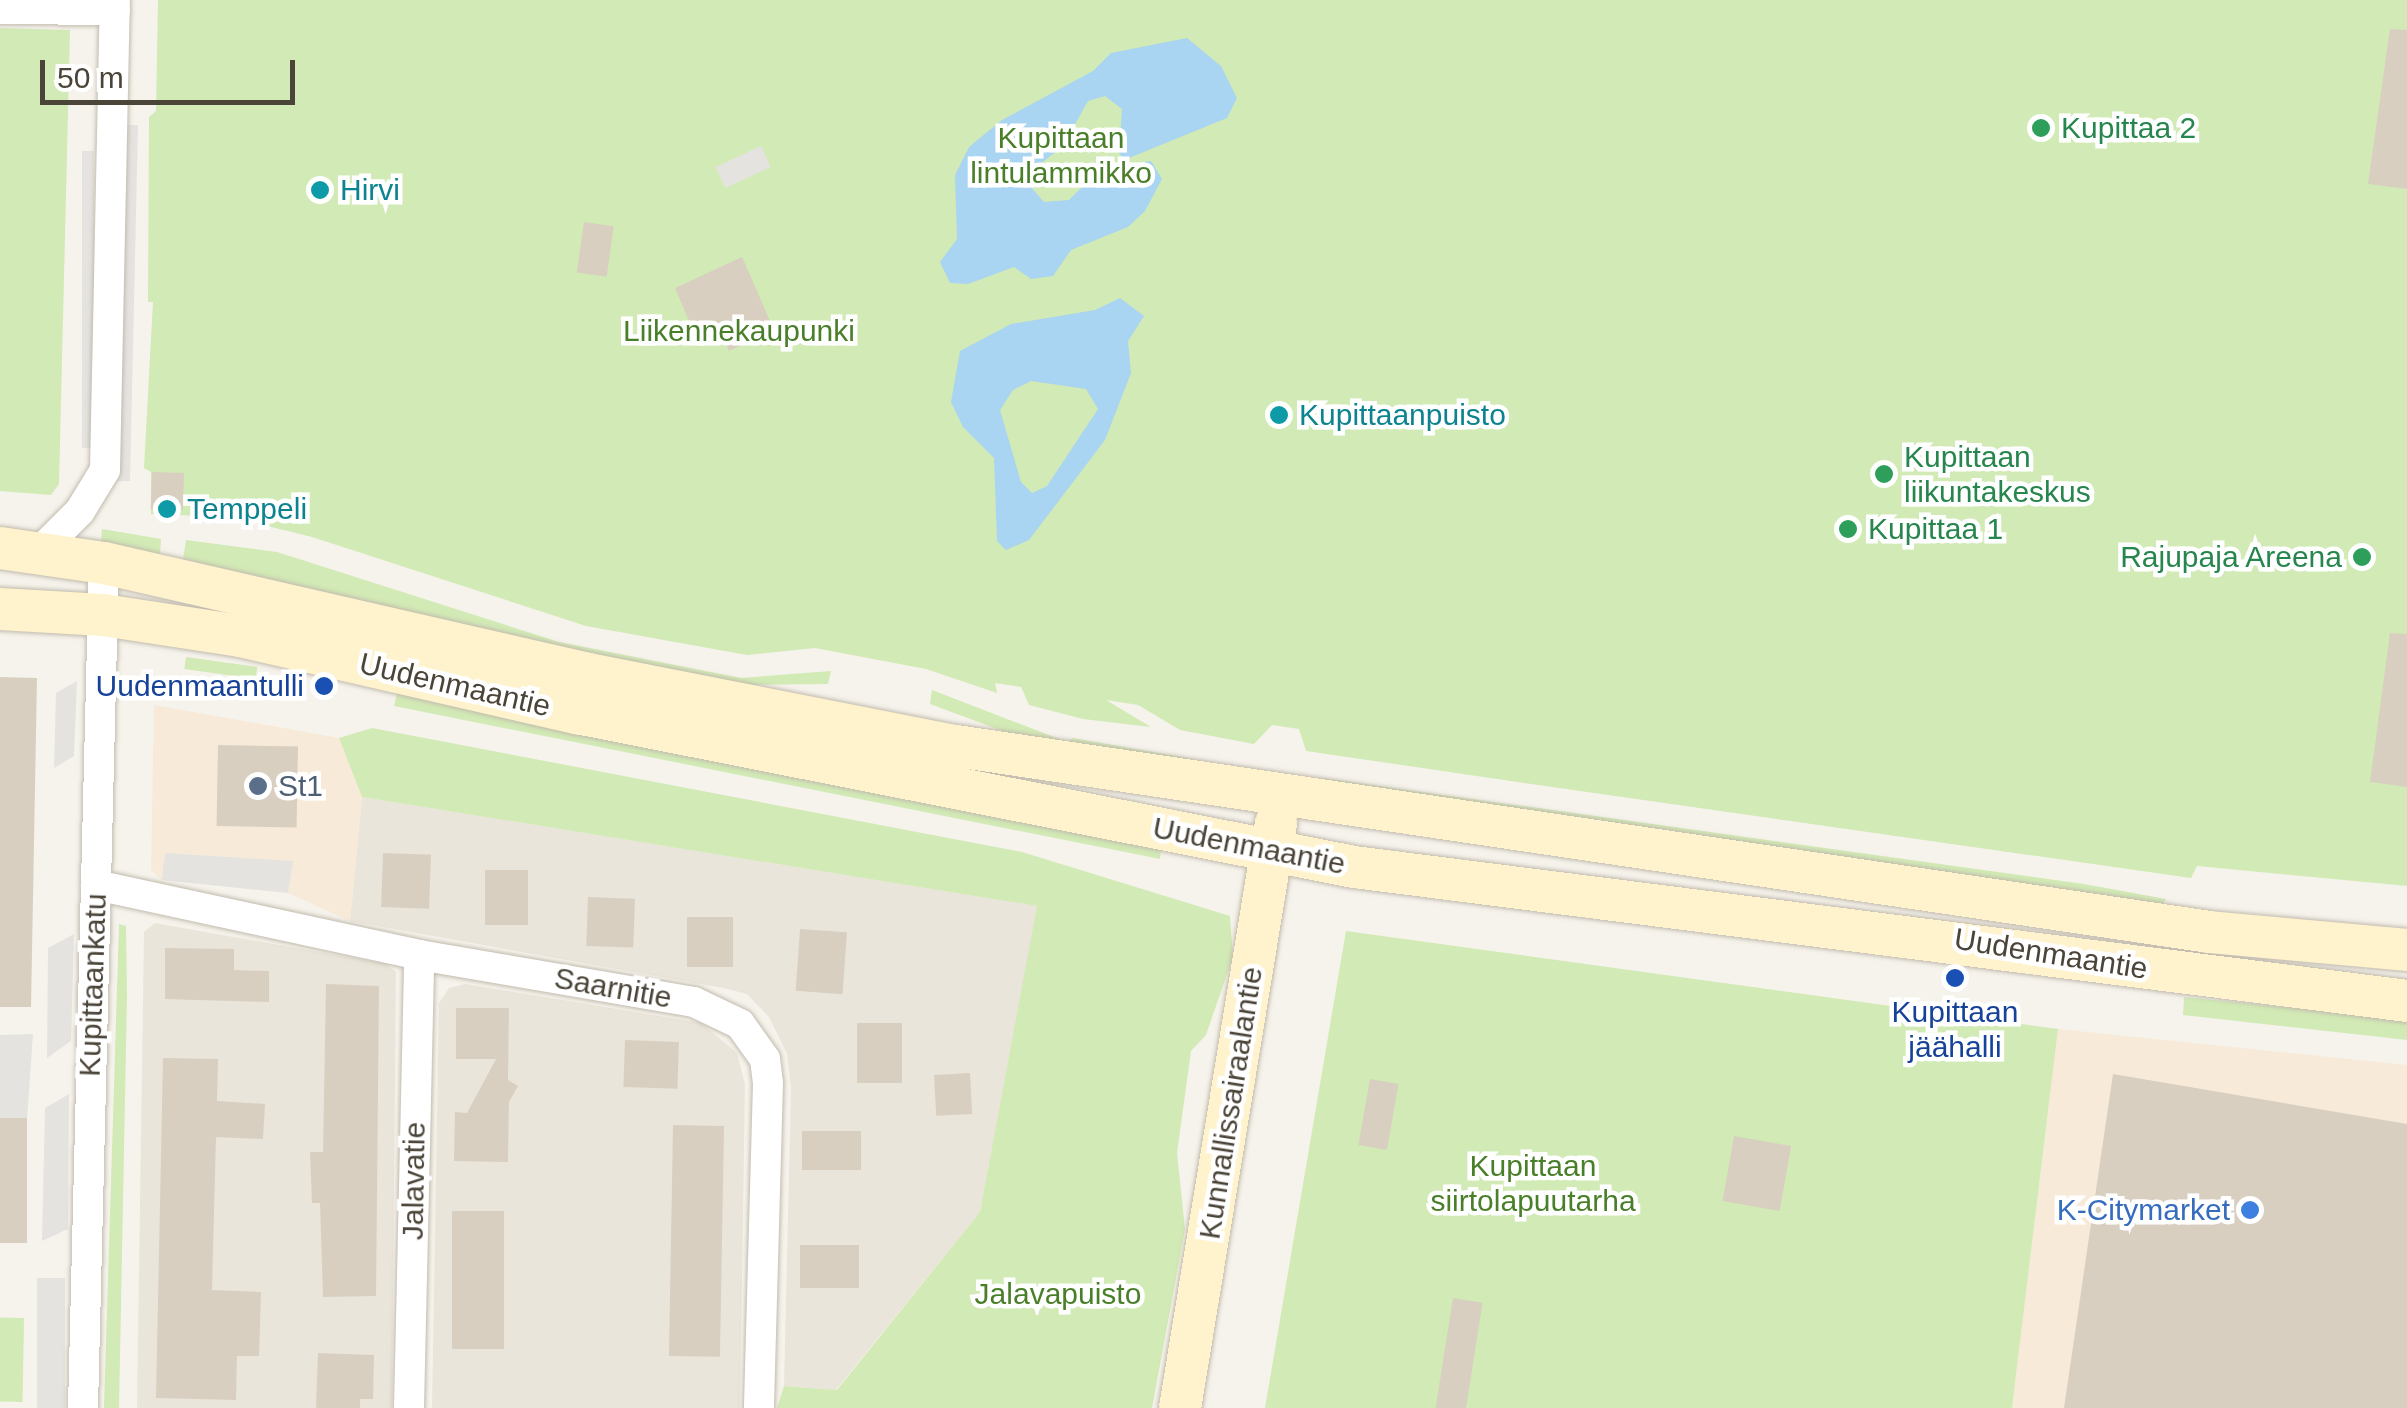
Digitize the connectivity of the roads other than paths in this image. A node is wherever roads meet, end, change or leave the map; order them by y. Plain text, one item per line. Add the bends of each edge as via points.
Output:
1 (115, 5) edge
2 (0, 9) edge
3 (19, 551) edge
4 (104, 563) junction
5 (0, 610) edge
6 (103, 615) junction
7 (1280, 798) junction
8 (1271, 852) junction
9 (96, 885) junction
10 (2407, 950) edge
11 (419, 954) junction
12 (2407, 1001) edge
13 (83, 1408) edge
14 (409, 1408) edge
15 (759, 1408) edge
16 (1180, 1408) edge

1 - 2 street
1 - 3 street via 106,470 80,511
3 - 4 main road, Uudenmaantie
4 - 6 street, Kupittaankatu
4 - 7 main road, Uudenmaantie via 588,674 956,746
5 - 6 main road, Uudenmaantie
6 - 8 main road, Uudenmaantie via 240,636 577,713
6 - 9 street, Kupittaankatu
7 - 8 main road, Kunnallissairaalantie
7 - 10 main road, Uudenmaantie via 2210,932
8 - 12 main road, Uudenmaantie
8 - 16 main road, Kunnallissairaalantie
9 - 11 street, Saarnitie
9 - 13 street, Kupittaankatu
11 - 14 street, Jalavatie
11 - 15 street, Saarnitie via 694,1002 740,1024 756,1041 768,1083

